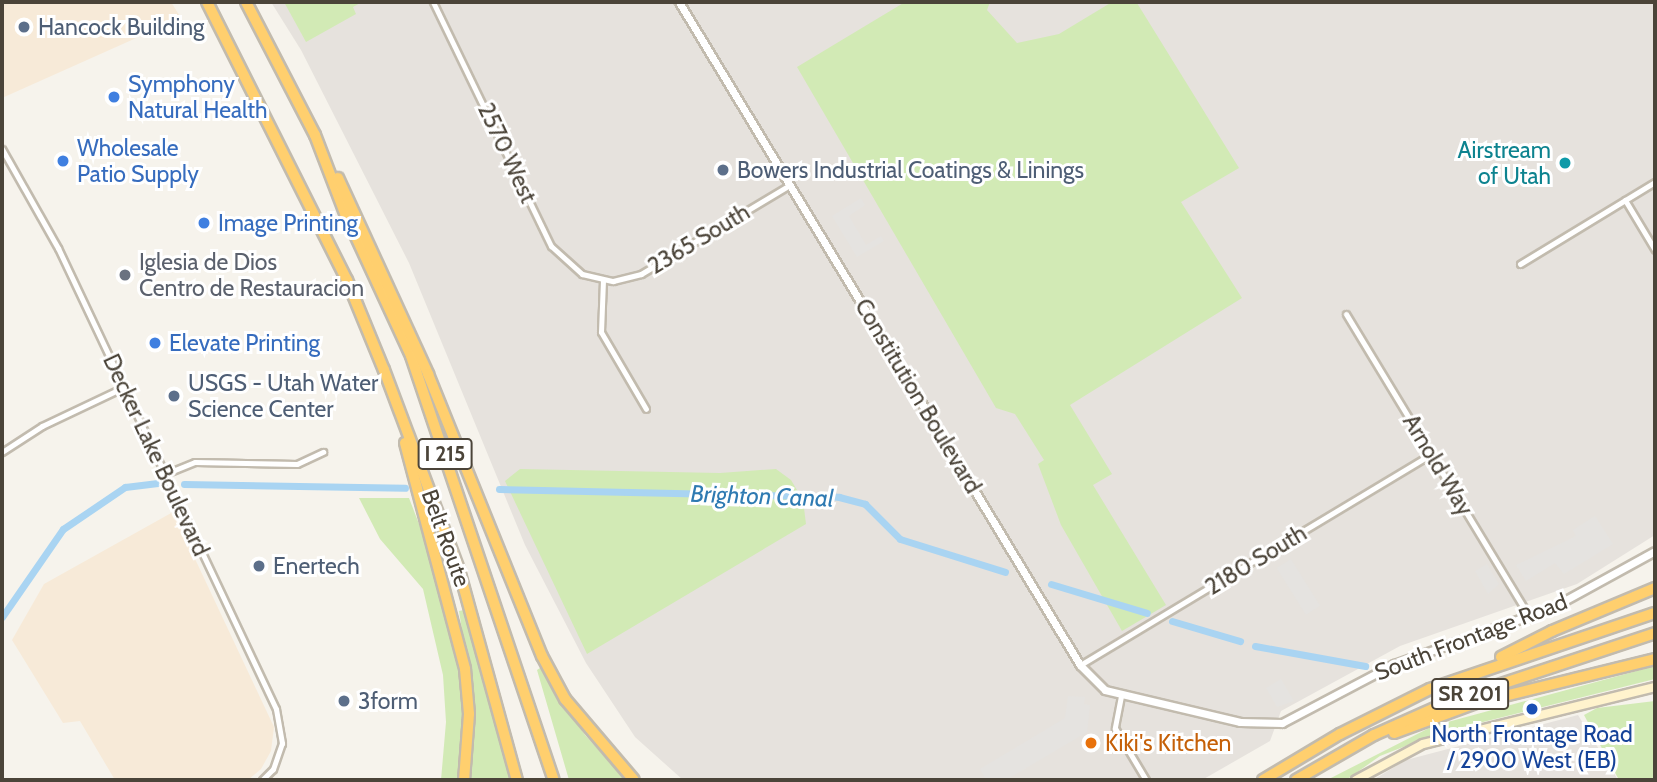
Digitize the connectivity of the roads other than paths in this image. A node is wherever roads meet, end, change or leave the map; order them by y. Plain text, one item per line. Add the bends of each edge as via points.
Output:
1 (207, 2) edge
2 (246, 2) edge
3 (433, 2) edge
4 (679, 2) edge
5 (315, 135) junction
6 (2, 149) edge
7 (1655, 182) edge
8 (790, 185) junction
9 (1625, 200) junction
10 (1655, 250) edge
11 (1520, 264) dead end
12 (603, 281) junction
13 (1346, 314) dead end
14 (384, 370) junction
15 (124, 387) junction
16 (646, 409) dead end
17 (2, 452) edge
18 (323, 452) dead end
19 (1431, 454) junction
20 (165, 474) junction
21 (1655, 551) edge
22 (1655, 588) edge
23 (1655, 613) edge
24 (1529, 616) junction
25 (1655, 633) edge
26 (1655, 659) edge
27 (1080, 665) junction
28 (1451, 681) junction
29 (1655, 687) edge
30 (1121, 695) junction
31 (262, 780) edge
32 (464, 780) edge
33 (517, 780) edge
34 (554, 780) edge
35 (634, 780) edge
36 (1146, 780) edge
37 (1262, 780) edge
38 (1296, 780) edge
39 (1356, 780) edge

1 - 14 highway, Belt Route / I 215 via 342,269
2 - 5 highway, Belt Route / I 215
3 - 12 street, 2570 West via 551,246 573,269
4 - 8 street, Constitution Boulevard
5 - 34 highway, Belt Route / I 215 via 345,213 411,356
5 - 35 highway via 428,374 542,656 565,699
6 - 15 street, Decker Lake Boulevard via 52,236
7 - 9 street
8 - 12 street, 2365 South via 648,271
8 - 27 street, Constitution Boulevard
9 - 10 street
9 - 11 street
12 - 16 street via 601,332
13 - 19 street, Arnold Way
14 - 32 highway via 459,631 470,715
14 - 33 highway, Belt Route / I 215 via 459,570
15 - 17 street via 42,426
15 - 20 street, Decker Lake Boulevard
18 - 20 street via 297,464 195,462
19 - 24 street, Arnold Way
19 - 27 street, 2180 South
20 - 31 street, Decker Lake Boulevard via 276,709 282,743 273,769
21 - 24 street, South Frontage Road via 1593,588
22 - 28 highway via 1552,631
23 - 28 highway, SR 201
24 - 30 street, South Frontage Road via 1394,664 1282,723 1251,724
25 - 38 highway, SR 201 via 1453,700 1374,735
26 - 38 highway via 1476,703 1399,731
27 - 30 street, Constitution Boulevard via 1095,683
28 - 37 highway, SR 201 via 1364,721
29 - 39 main road via 1423,744
30 - 36 street via 1115,728

